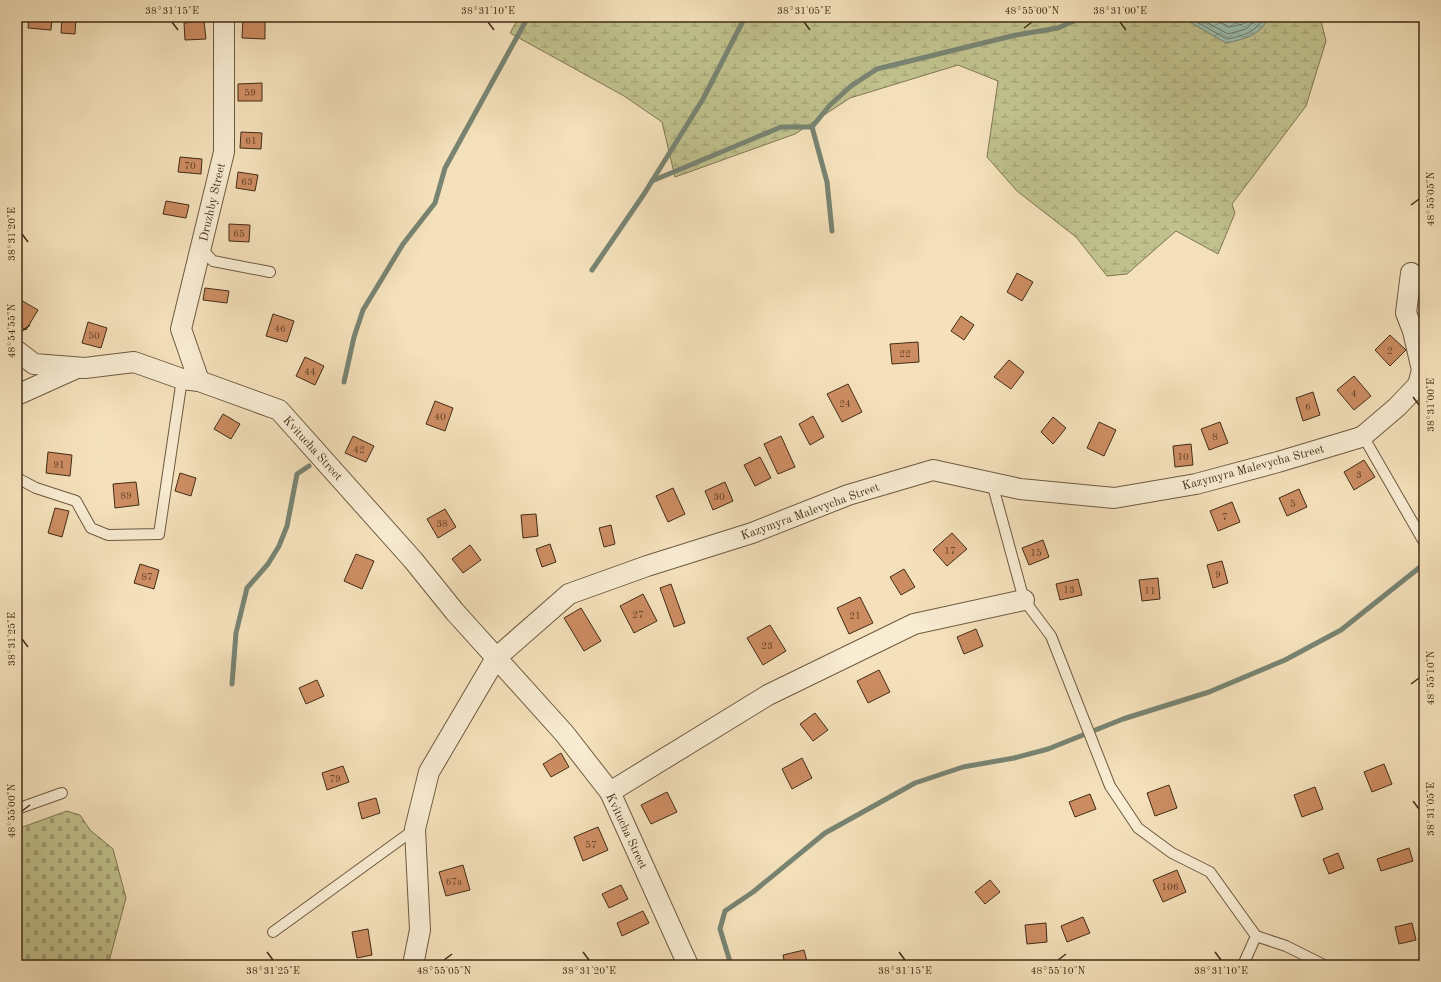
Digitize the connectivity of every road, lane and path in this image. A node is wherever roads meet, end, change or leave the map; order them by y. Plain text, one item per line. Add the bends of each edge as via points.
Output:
1 (224, 17) edge
2 (201, 248) junction
3 (270, 272) dead end
4 (1411, 273) dead end
5 (17, 351) edge
6 (79, 367) junction
7 (190, 380) junction
8 (17, 395) edge
9 (1363, 436) junction
10 (17, 478) edge
11 (992, 483) junction
12 (1424, 542) edge
13 (1024, 600) junction
14 (496, 658) junction
15 (610, 792) junction
16 (62, 793) dead end
17 (17, 809) edge
18 (415, 829) junction
19 (273, 932) dead end
20 (1256, 936) junction
21 (413, 965) edge
22 (688, 965) edge
23 (1244, 965) edge
24 (1324, 965) edge

1 - 2 street, Druzhby Street via 224,152
2 - 3 lane via 213,261
2 - 7 street, Druzhby Street via 181,329
4 - 9 street, Kazymyra Malevycha Street via 1406,313 1422,370 1418,385
5 - 6 street, Kvitucha Street via 34,364
6 - 7 street, Kvitucha Street via 134,362
6 - 8 street
7 - 10 lane via 159,534 108,535 91,528 76,501 36,488
7 - 14 street, Kvitucha Street via 279,410 413,560
9 - 11 street, Kazymyra Malevycha Street via 1196,484 1114,498 1020,489
9 - 12 lane
11 - 13 lane
11 - 14 street, Kazymyra Malevycha Street via 933,470 848,495 752,533 569,594
13 - 15 street via 914,624 768,695
13 - 20 lane via 1051,636 1110,786 1138,828 1172,852 1210,872
14 - 15 street, Kvitucha Street via 564,733
14 - 18 street via 429,772
15 - 22 street, Kvitucha Street
16 - 17 lane
18 - 19 lane
18 - 21 street via 420,930
20 - 23 lane
20 - 24 lane via 1286,946

